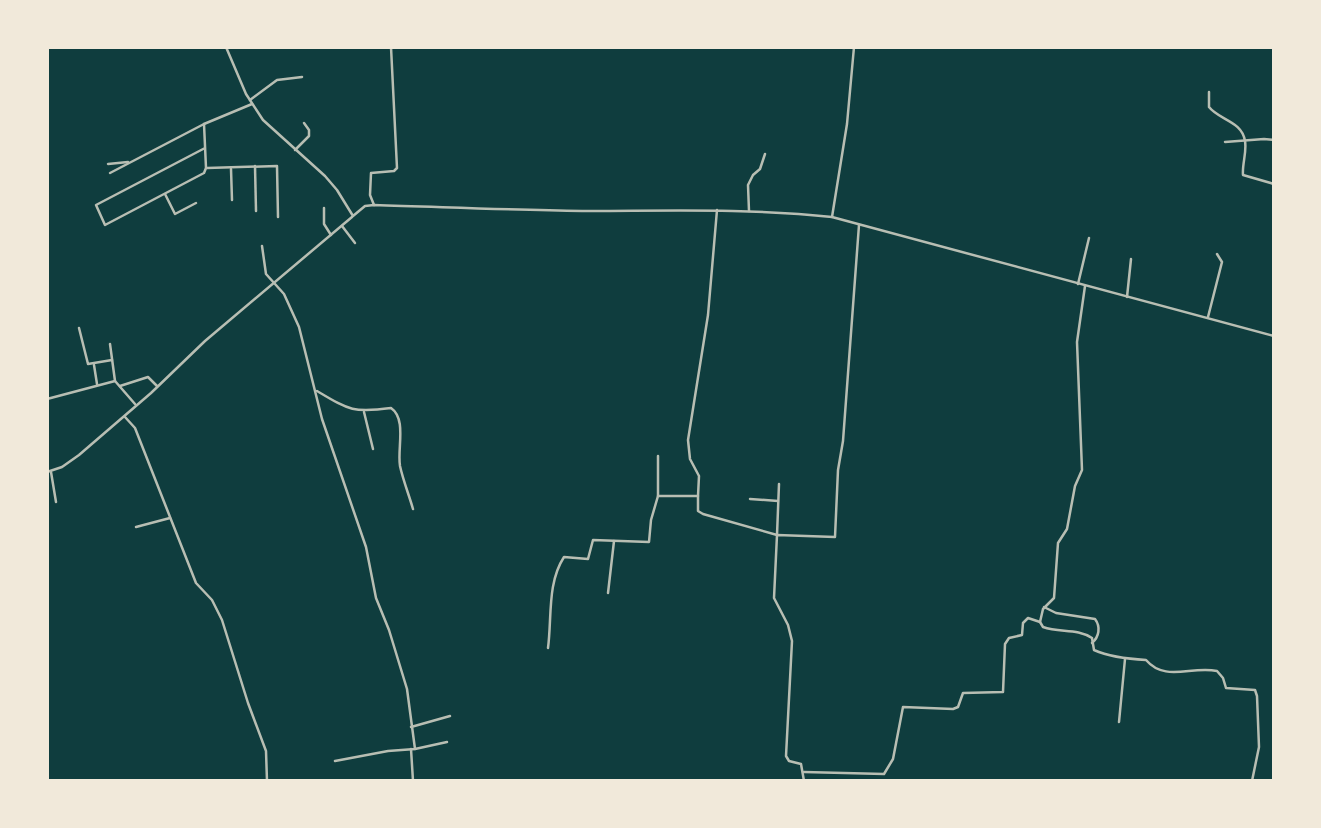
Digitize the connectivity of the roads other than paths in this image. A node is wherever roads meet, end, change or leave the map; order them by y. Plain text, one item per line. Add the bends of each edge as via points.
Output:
1 (226, 47) edge
2 (391, 47) edge
3 (854, 47) edge
4 (302, 76) dead end
5 (1209, 92) dead end
6 (251, 102) junction
7 (304, 123) dead end
8 (204, 124) junction
9 (1245, 140) junction
10 (1274, 140) edge
11 (1225, 142) dead end
12 (205, 148) junction
13 (295, 150) junction
14 (765, 154) dead end
15 (131, 162) junction
16 (108, 164) dead end
17 (255, 166) junction
18 (231, 167) junction
19 (206, 168) junction
20 (110, 173) dead end
21 (1274, 184) edge
22 (165, 194) junction
23 (232, 200) dead end
24 (196, 203) dead end
25 (374, 205) junction
26 (324, 208) dead end
27 (256, 211) dead end
28 (718, 211) junction
29 (749, 211) junction
30 (353, 216) junction
31 (278, 217) dead end
32 (832, 217) junction
33 (859, 225) junction
34 (342, 226) junction
35 (331, 235) junction
36 (1088, 238) dead end
37 (355, 243) dead end
38 (262, 246) dead end
39 (1217, 254) dead end
40 (1130, 258) dead end
41 (272, 282) junction
42 (1078, 284) junction
43 (1085, 286) junction
44 (1128, 297) junction
45 (1208, 318) junction
46 (79, 328) dead end
47 (1274, 336) edge
48 (110, 344) dead end
49 (112, 360) junction
50 (94, 365) junction
51 (115, 381) junction
52 (97, 384) junction
53 (120, 386) junction
54 (158, 387) junction
55 (315, 391) junction
56 (47, 399) edge
57 (135, 404) junction
58 (363, 411) junction
59 (124, 415) junction
60 (373, 449) dead end
61 (658, 456) dead end
62 (49, 472) edge
63 (779, 485) dead end
64 (659, 496) junction
65 (698, 496) junction
66 (750, 499) dead end
67 (779, 501) junction
68 (56, 502) dead end
69 (413, 509) dead end
70 (170, 518) junction
71 (136, 527) dead end
72 (777, 535) junction
73 (614, 541) junction
74 (608, 593) dead end
75 (1044, 607) junction
76 (1040, 622) junction
77 (1092, 643) junction
78 (548, 648) dead end
79 (1125, 659) junction
80 (450, 716) dead end
81 (1119, 722) dead end
82 (411, 727) junction
83 (447, 742) dead end
84 (413, 749) junction
85 (335, 761) dead end
86 (804, 772) junction
87 (267, 781) edge
88 (413, 781) edge
89 (804, 781) edge
90 (1252, 781) edge

1 - 6 street
2 - 25 street via 397,168 372,173
3 - 32 street
4 - 6 street via 273,82
5 - 9 street via 1211,111 1238,128
6 - 8 street
6 - 13 street
7 - 13 street via 309,136
8 - 12 street
8 - 15 street
9 - 10 street
9 - 11 street
9 - 21 street via 1243,175
12 - 19 street
12 - 22 street via 96,205 105,225
13 - 30 street via 337,190
14 - 29 street via 748,185
15 - 16 street
15 - 20 street
17 - 18 street
17 - 27 street
17 - 31 street via 277,166
18 - 19 street
18 - 23 street
19 - 22 street via 202,175
22 - 24 street via 175,214
25 - 28 street
25 - 30 street
26 - 35 street via 324,224
28 - 29 street
28 - 65 street via 708,315 688,440 699,476
29 - 32 street
30 - 34 street
32 - 33 street
33 - 42 street
33 - 72 street via 835,537
34 - 35 street
34 - 37 street
35 - 41 street
36 - 42 street
38 - 41 street via 266,274
39 - 45 street via 1222,262
40 - 44 street
41 - 54 street
41 - 55 street via 295,316
42 - 43 street
43 - 44 street
43 - 75 street via 1077,342 1082,470 1067,529 1058,542 1054,598
44 - 45 street
45 - 47 street
46 - 50 street via 87,362
48 - 49 street
49 - 50 street
49 - 51 street
50 - 52 street
51 - 52 street
51 - 53 street
52 - 56 street
53 - 54 street via 148,377
53 - 57 street
54 - 57 street
55 - 58 street via 341,406
55 - 82 street via 407,689
57 - 59 street
58 - 60 street
58 - 69 street via 391,408 398,415 400,467
59 - 62 street via 79,455
59 - 70 street via 135,428
61 - 64 street
62 - 68 street
63 - 67 street
64 - 65 street
64 - 73 street via 651,520 651,540
65 - 72 street via 698,511
66 - 67 street
67 - 72 street
70 - 71 street
70 - 87 street via 196,583 222,620 266,751
72 - 86 street via 774,598 792,641 786,756 801,764
73 - 74 street
73 - 78 street via 592,541 588,559 566,557 557,566
75 - 76 street
75 - 77 street via 1095,619 1098,632
76 - 77 street via 1052,630 1080,631 1092,638
76 - 86 street via 1028,618 1022,635 1006,640 1002,693 963,693 953,709 903,707 892,759 884,774
77 - 79 street via 1096,651
79 - 81 street
79 - 90 street via 1146,660 1163,672 1217,671 1226,688 1255,690 1259,747
80 - 82 street
82 - 84 street
83 - 84 street
84 - 85 street
84 - 88 street
86 - 89 street

